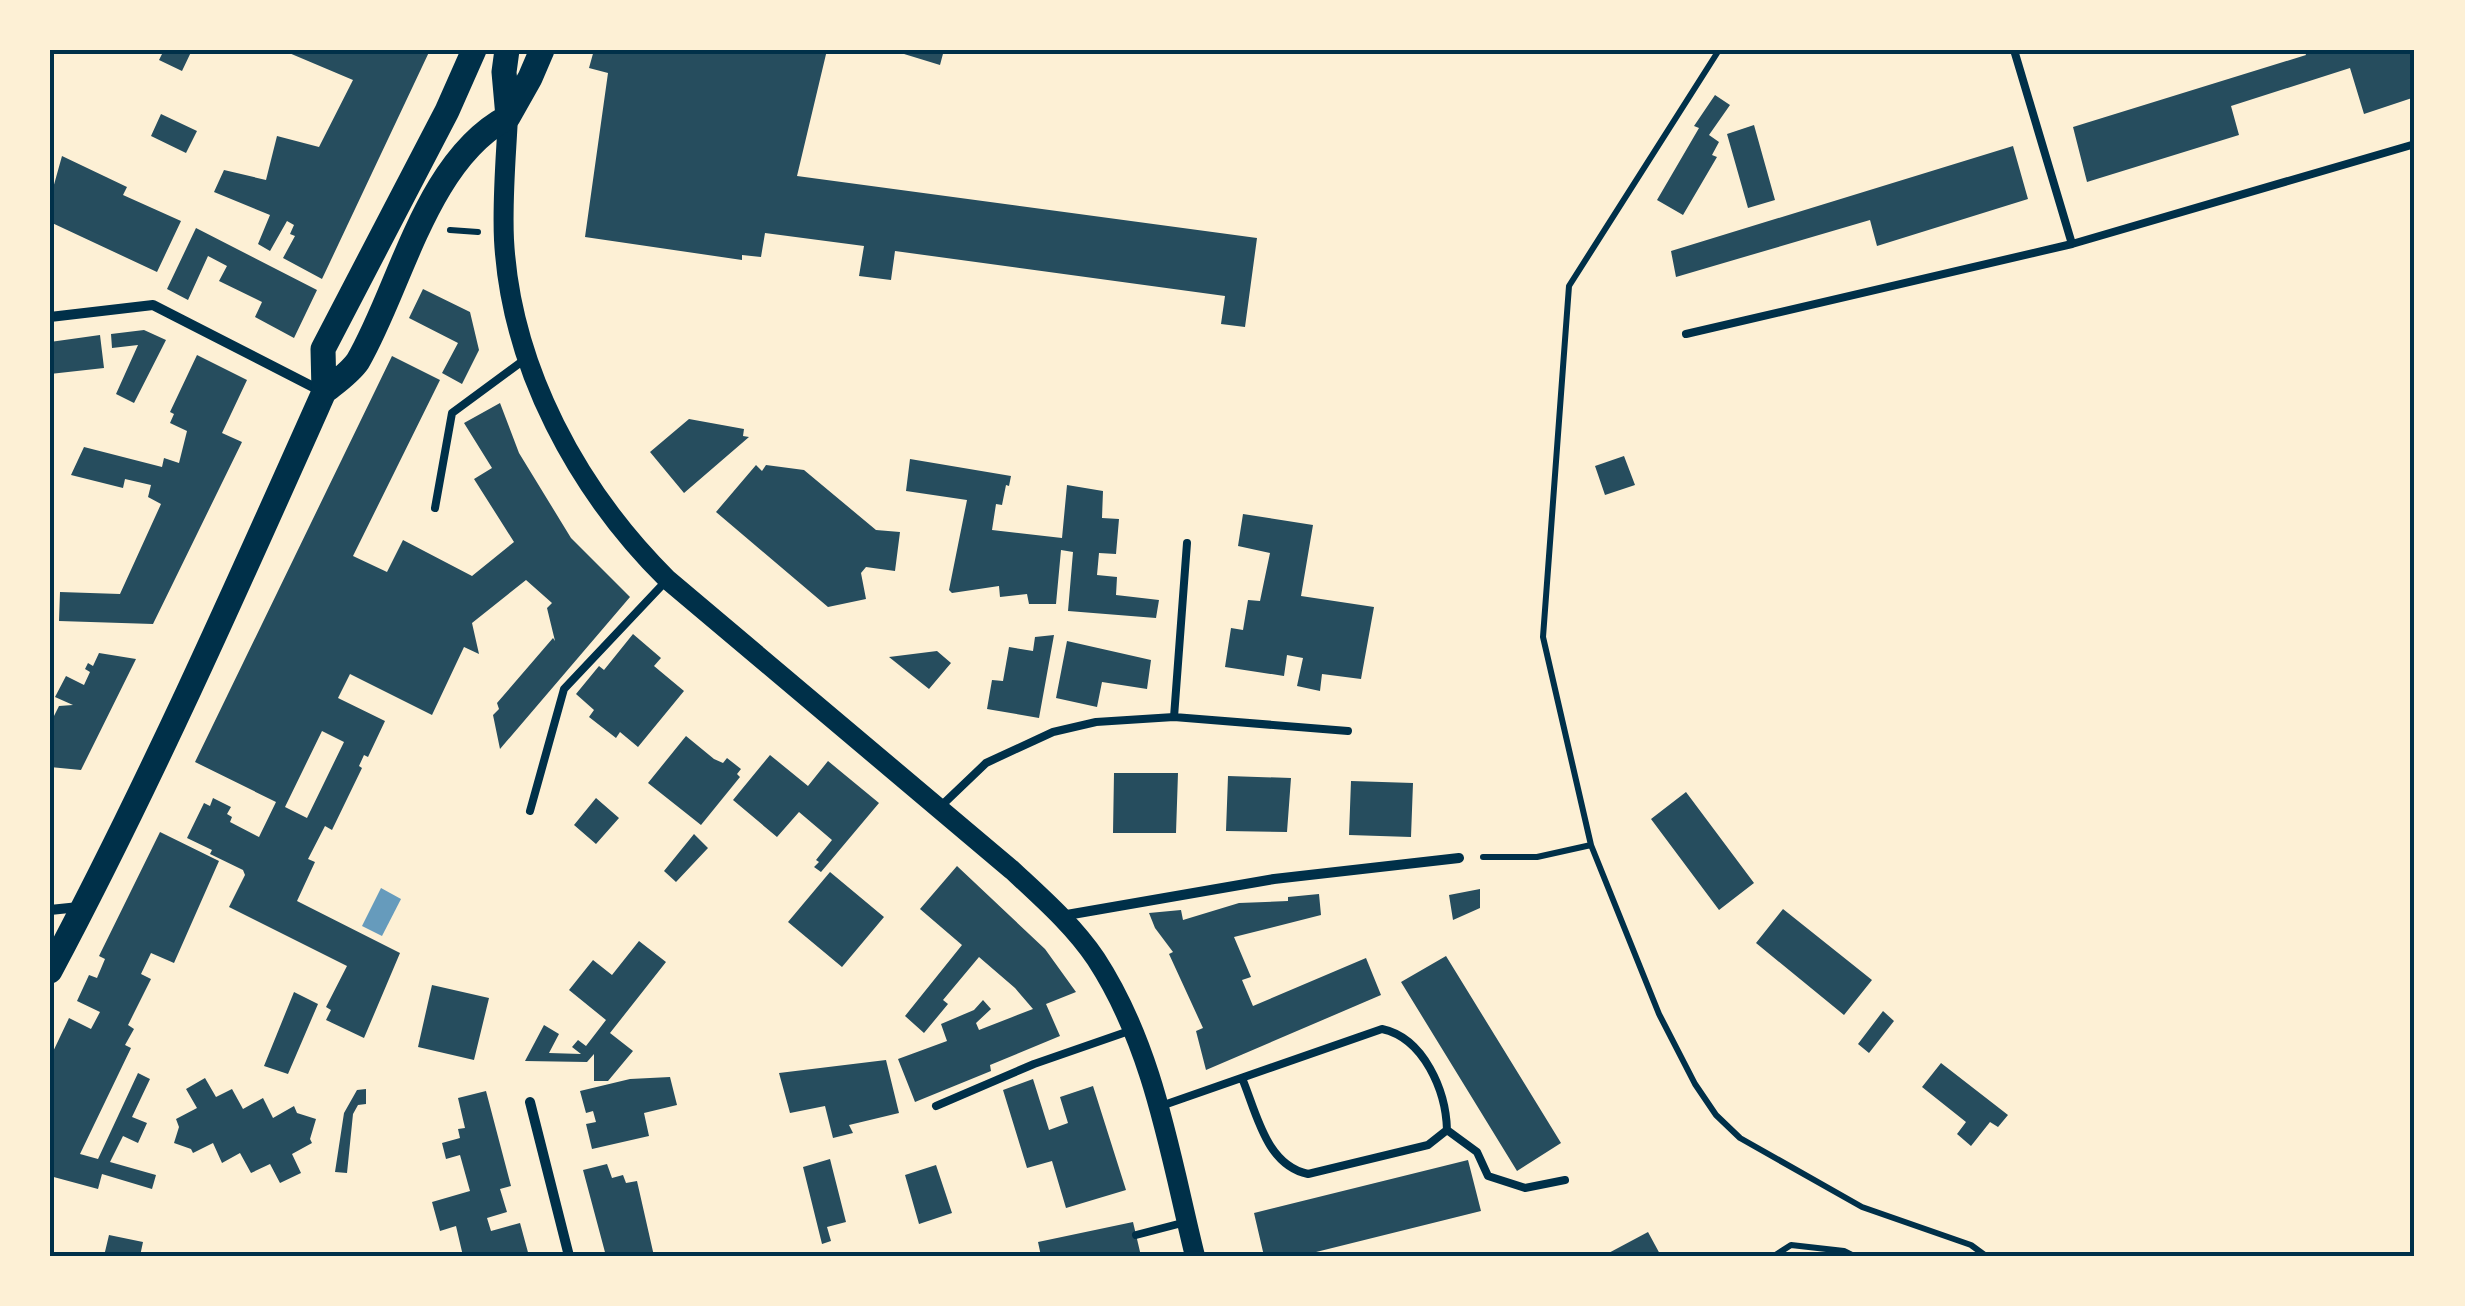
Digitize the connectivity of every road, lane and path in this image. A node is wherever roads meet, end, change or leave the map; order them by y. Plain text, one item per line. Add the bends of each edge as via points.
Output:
1 (474, 50) edge
2 (507, 50) edge
3 (542, 50) edge
4 (1719, 50) edge
5 (2014, 50) edge
6 (508, 116) junction
7 (2415, 144) edge
8 (448, 230) dead end
9 (470, 231) dead end
10 (2072, 244) junction
11 (50, 317) edge
12 (1686, 334) dead end
13 (528, 356) junction
14 (324, 392) junction
15 (435, 508) dead end
16 (1187, 543) dead end
17 (668, 580) junction
18 (1174, 717) junction
19 (1348, 731) dead end
20 (940, 807) junction
21 (530, 811) dead end
22 (1591, 846) junction
23 (1460, 858) joint
24 (84, 906) junction
25 (50, 910) edge
26 (1061, 916) junction
27 (50, 972) edge
28 (1134, 1030) junction
29 (1242, 1078) junction
30 (530, 1102) dead end
31 (936, 1106) dead end
32 (1158, 1107) junction
33 (1447, 1130) junction
34 (1564, 1180) dead end
35 (1186, 1222) junction
36 (1136, 1235) dead end
37 (569, 1256) edge
38 (1194, 1256) edge
39 (1774, 1256) edge
40 (1854, 1256) edge
41 (1986, 1256) edge

1 - 14 main road via 322,349
2 - 6 main road
3 - 6 main road
4 - 22 path via 1569,286 1543,637
5 - 10 lane
6 - 13 main road via 504,244
6 - 14 main road via 485,128 446,180 408,246 356,364
7 - 10 lane
8 - 9 path
10 - 12 lane
11 - 14 street via 153,305
13 - 15 lane via 452,413
13 - 17 main road via 547,408 600,502
14 - 24 main road
16 - 18 lane
17 - 20 main road
17 - 21 lane via 564,689
18 - 19 lane
18 - 20 lane via 1053,732 986,763
20 - 26 main road
22 - 23 path via 1536,857
22 - 41 path via 1659,1014 1716,1115 1740,1138 1862,1207
23 - 26 street via 1274,879
24 - 25 street
24 - 27 main road
26 - 28 main road via 1095,958
28 - 31 lane
28 - 32 main road
29 - 32 lane
29 - 33 lane via 1272,1151 1289,1170 1308,1174 1428,1146
29 - 33 lane via 1382,1029 1398,1032 1433,1072 1446,1102
30 - 37 street
32 - 35 main road
33 - 34 lane via 1477,1152 1488,1176 1525,1188
35 - 36 lane
35 - 38 main road
39 - 40 path via 1791,1245

